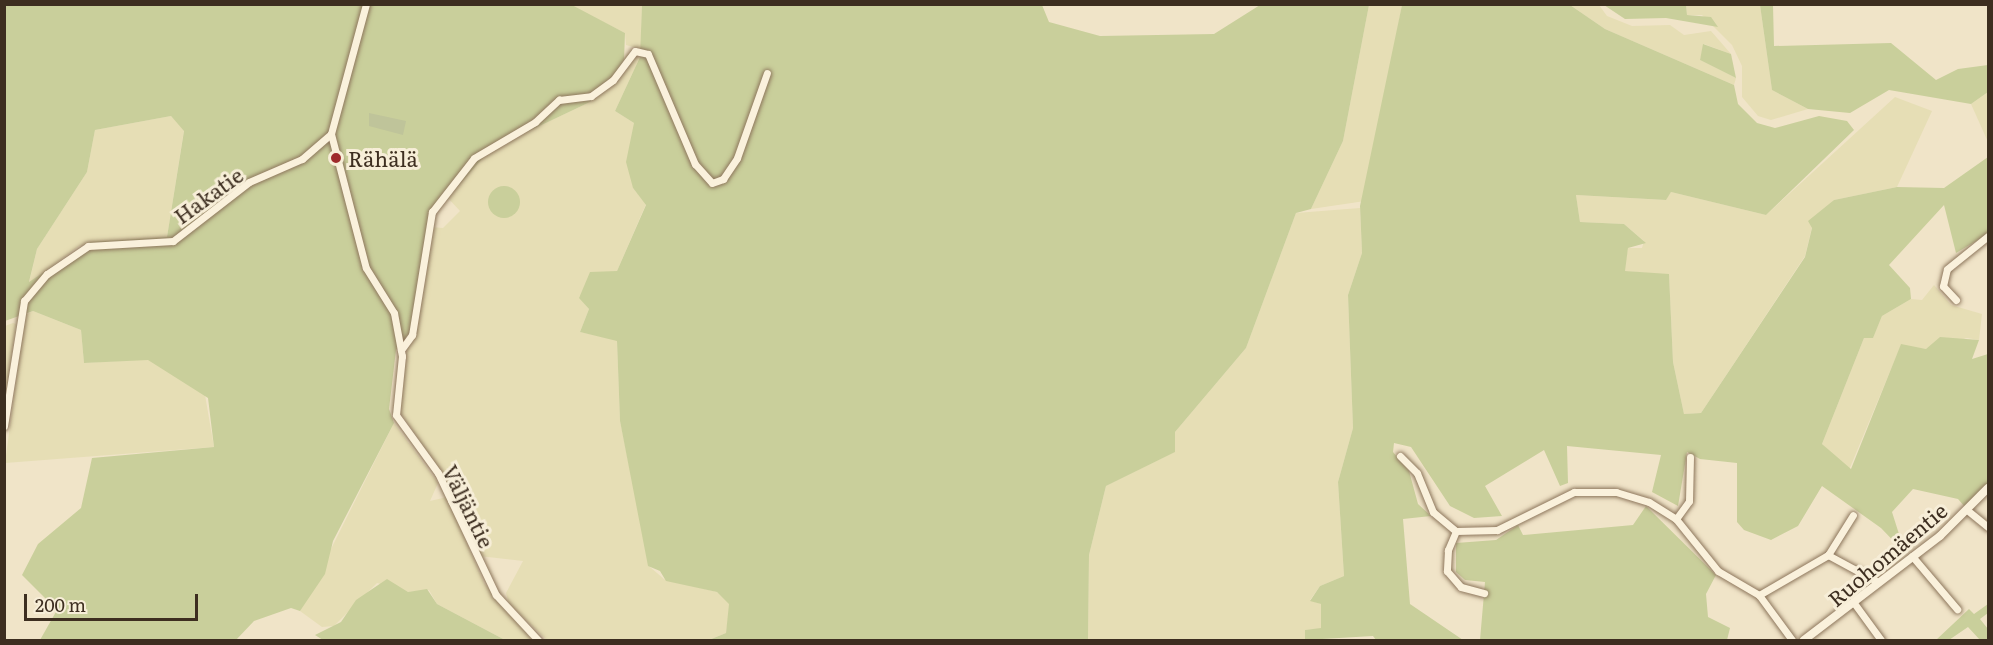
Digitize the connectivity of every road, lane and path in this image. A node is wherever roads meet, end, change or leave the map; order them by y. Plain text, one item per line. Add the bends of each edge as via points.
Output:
1 (366, 4) edge
2 (767, 73) dead end
3 (331, 134) junction
4 (1989, 236) edge
5 (1956, 300) dead end
6 (401, 350) junction
7 (4, 426) edge
8 (1400, 456) dead end
9 (1690, 457) dead end
10 (1989, 488) edge
11 (1967, 510) junction
12 (1853, 515) dead end
13 (1676, 519) junction
14 (1989, 527) edge
15 (1456, 531) junction
16 (1828, 555) junction
17 (1912, 556) junction
18 (1876, 581) junction
19 (1484, 593) dead end
20 (1759, 596) junction
21 (1854, 603) junction
22 (1957, 609) dead end
23 (538, 640) edge
24 (1792, 640) edge
25 (1804, 640) edge
26 (1881, 640) edge

1 - 3 street
2 - 6 street via 736,158 723,179 712,183 695,164 648,54 635,51 613,80 591,96 559,100 535,122 474,158 432,212 412,335
3 - 6 street, Väljäntie via 366,268 394,313
3 - 7 street, Hakatie via 302,159 249,182 173,241 88,246 47,274 24,301
4 - 5 street via 1947,269 1943,286
6 - 23 street, Väljäntie via 394,404 398,421 438,473 496,595
8 - 15 street via 1417,474 1433,512
9 - 13 street via 1689,501
10 - 11 street, Ruohomäentie
11 - 14 street
11 - 17 street, Ruohomäentie
12 - 16 street
13 - 15 street via 1638,496 1596,490 1545,502 1497,530
13 - 20 street via 1718,571
15 - 19 street via 1448,550 1448,571 1461,587
16 - 18 street
16 - 20 street
17 - 18 street, Ruohomäentie
17 - 22 street
18 - 21 street, Ruohomäentie
20 - 24 street
21 - 25 street, Ruohomäentie
21 - 26 street

